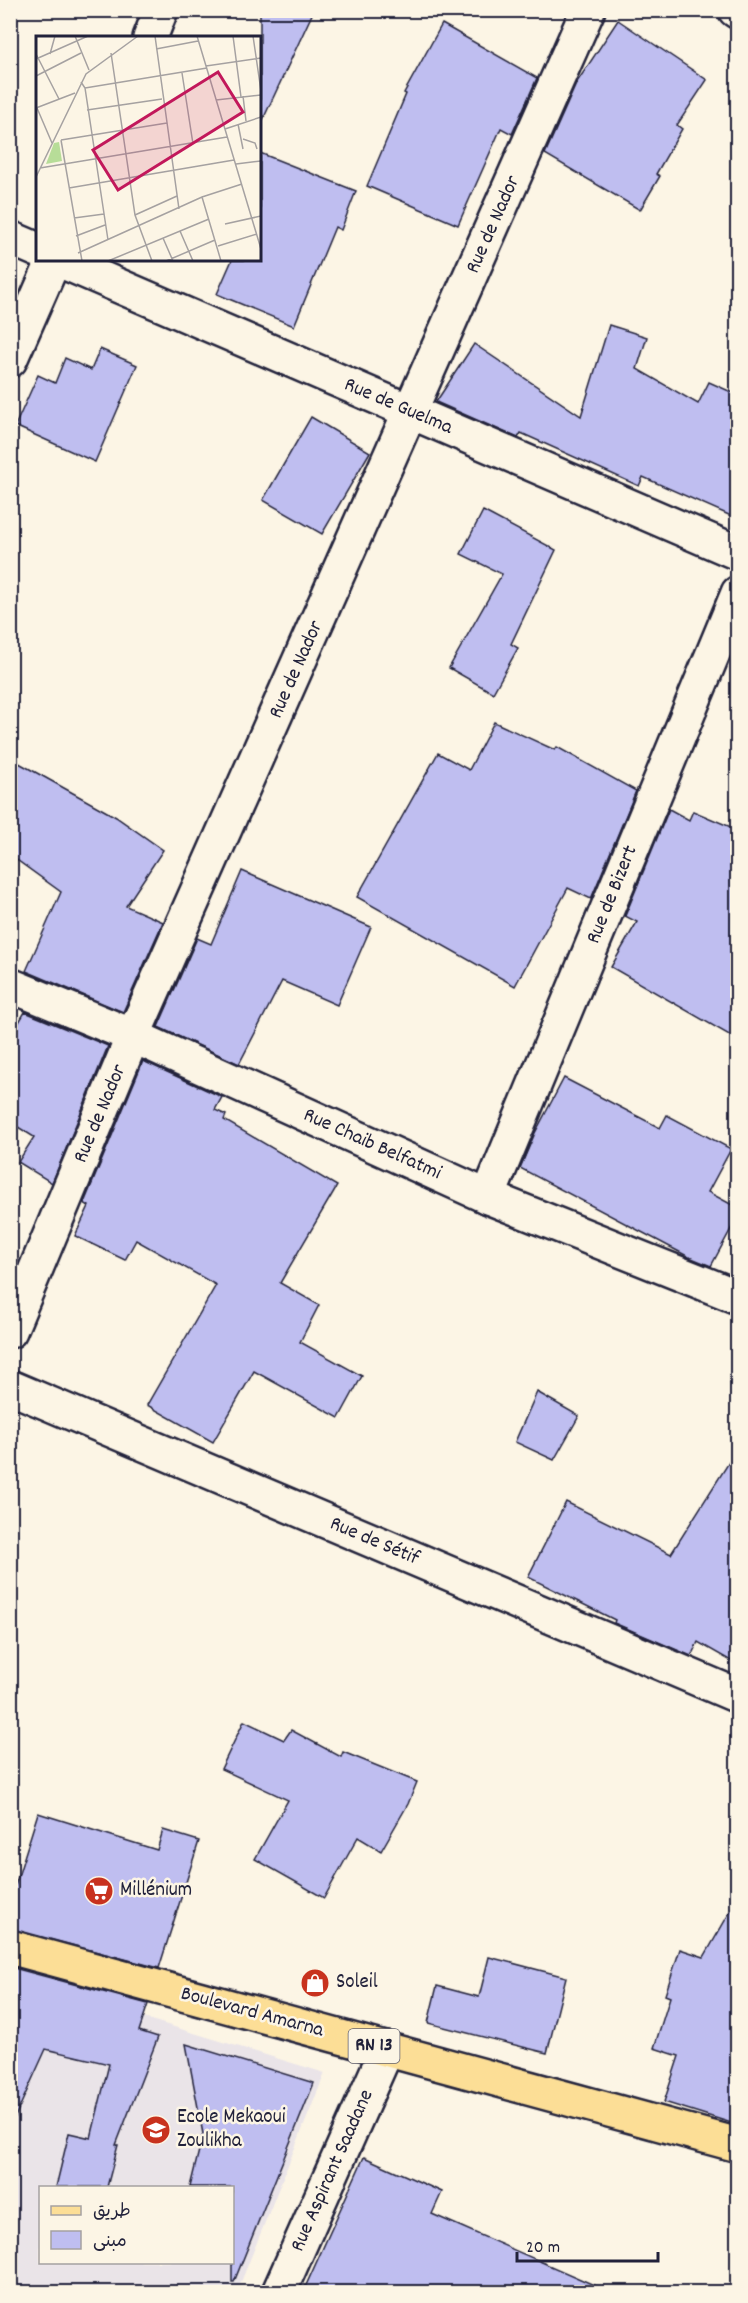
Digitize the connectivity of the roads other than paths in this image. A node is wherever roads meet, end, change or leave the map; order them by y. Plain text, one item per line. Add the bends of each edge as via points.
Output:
1 (161, 10) edge
2 (588, 10) edge
3 (151, 36) edge
4 (10, 238) edge
5 (36, 249) edge
6 (54, 261) edge
7 (61, 261) edge
8 (10, 360) edge
9 (412, 412) junction
10 (738, 553) edge
11 (738, 593) edge
12 (10, 985) edge
13 (134, 1036) junction
14 (488, 1197) junction
15 (738, 1297) edge
16 (10, 1331) edge
17 (10, 1387) edge
18 (738, 1696) edge
19 (10, 1947) edge
20 (387, 2049) junction
21 (738, 2145) edge
22 (279, 2292) edge

1 - 3 street
2 - 9 street, Rue de Nador
4 - 5 street
6 - 8 street
7 - 9 street, Rue de Guelma
9 - 10 street, Rue de Guelma
9 - 13 street, Rue de Nador
11 - 14 street, Rue de Bizert
12 - 13 street, Rue Chaib Belfatmi
13 - 14 street, Rue Chaib Belfatmi
13 - 16 street, Rue de Nador
14 - 15 street, Rue Chaib Belfatmi
17 - 18 street, Rue de Sétif
19 - 20 main road, Boulevard Amarna / RN 13
20 - 21 main road, Boulevard Amarna / RN 13
20 - 22 street, Rue Aspirant Saadane

